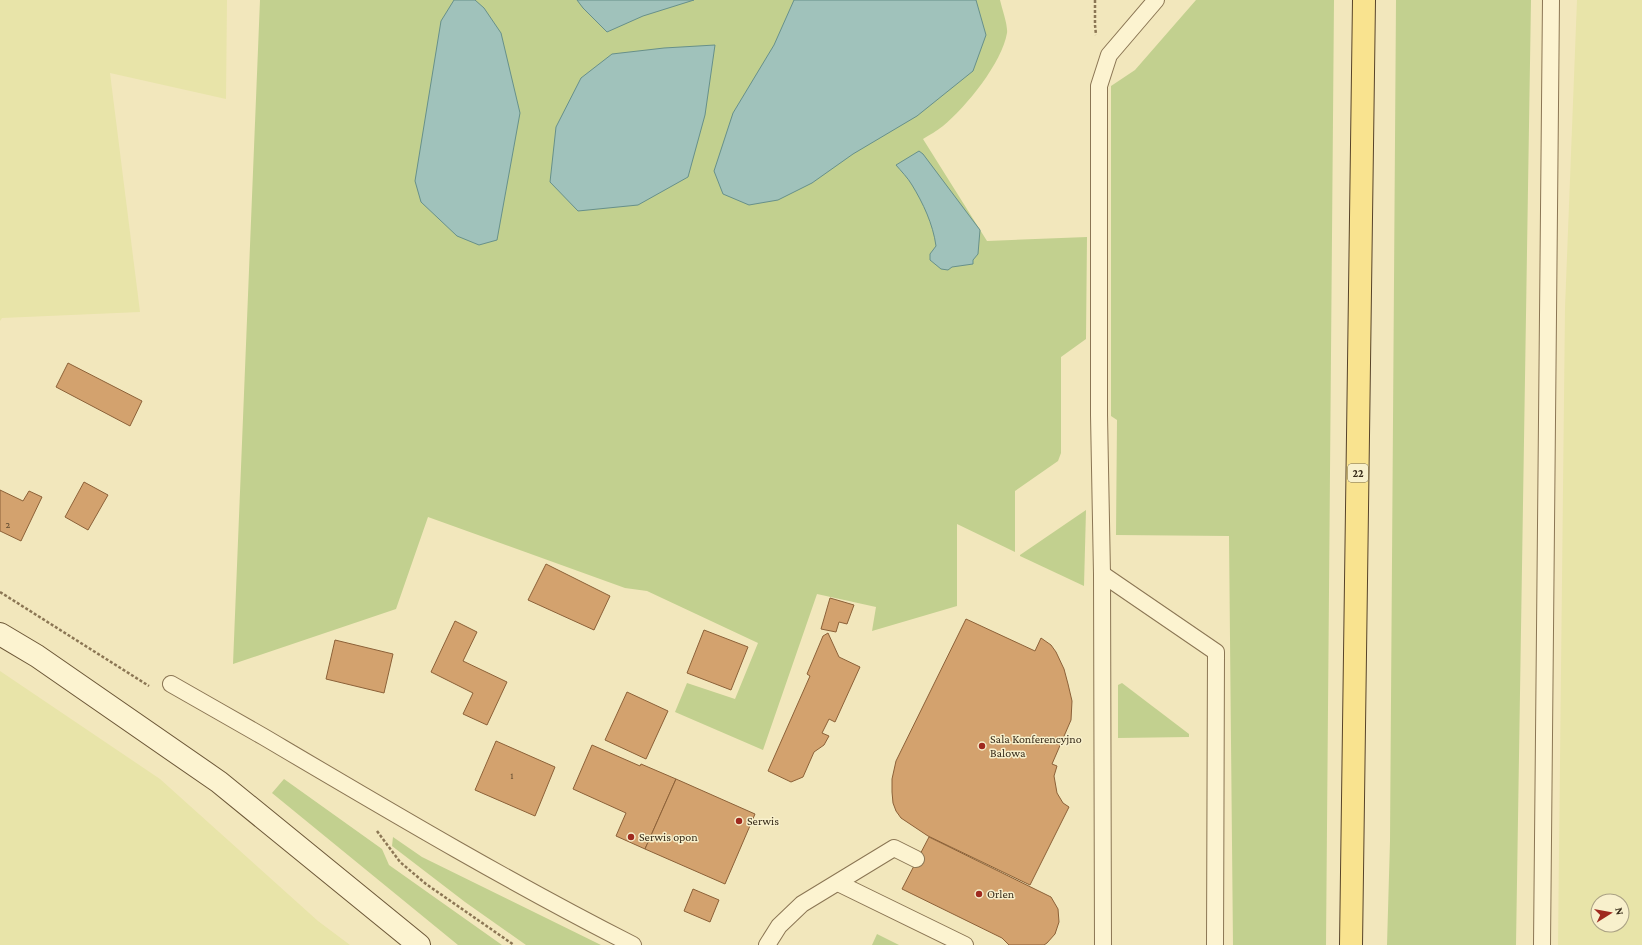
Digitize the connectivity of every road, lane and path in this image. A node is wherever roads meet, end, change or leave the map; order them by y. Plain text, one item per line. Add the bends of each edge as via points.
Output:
1 (1156, 0) edge
2 (1364, 0) edge
3 (1551, 0) edge
4 (1102, 574) junction
5 (0, 634) edge
6 (171, 684) dead end
7 (916, 859) dead end
8 (838, 883) junction
9 (419, 945) edge
10 (633, 945) edge
11 (767, 945) edge
12 (965, 945) edge
13 (1103, 945) edge
14 (1215, 945) edge
15 (1351, 945) edge
16 (1542, 945) edge

1 - 4 lane via 1109,55 1099,86 1099,415
2 - 15 main road, 22
3 - 16 lane
4 - 13 lane
4 - 14 lane via 1216,652
5 - 9 main road via 37,656 219,782
6 - 10 lane via 368,800
7 - 8 lane via 894,848
8 - 11 lane via 789,914
8 - 12 lane

